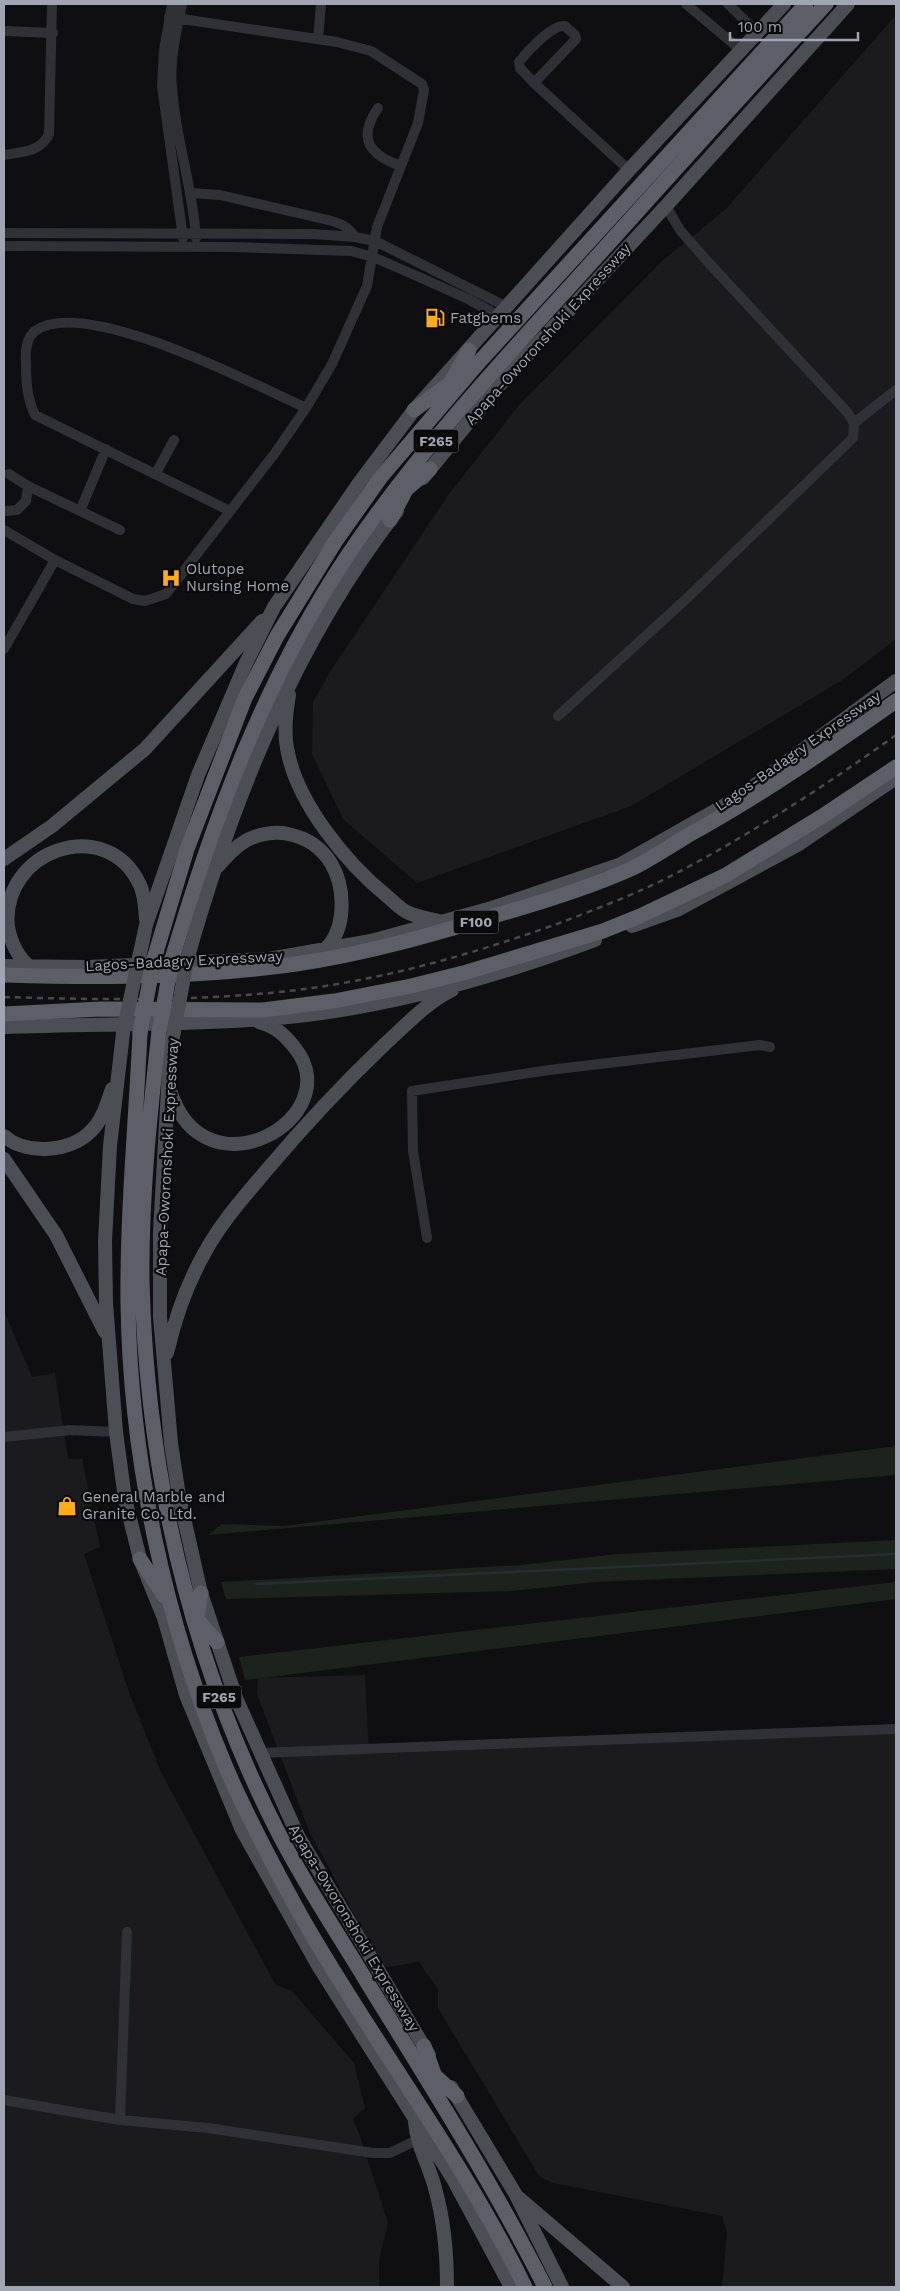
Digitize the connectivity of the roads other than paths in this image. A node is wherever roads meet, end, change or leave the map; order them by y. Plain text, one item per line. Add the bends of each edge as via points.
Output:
1 (52, 4) edge
2 (172, 4) edge
3 (182, 4) edge
4 (321, 4) edge
5 (686, 4) edge
6 (728, 4) edge
7 (784, 4) edge
8 (806, 4) edge
9 (826, 4) edge
10 (848, 4) edge
11 (174, 18) junction
12 (4, 31) edge
13 (53, 33) junction
14 (758, 33) junction
15 (318, 39) junction
16 (742, 50) junction
17 (534, 82) junction
18 (378, 108) dead end
19 (4, 155) edge
20 (401, 166) junction
21 (630, 170) junction
22 (191, 193) junction
23 (666, 206) junction
24 (4, 233) edge
25 (182, 233) junction
26 (196, 233) junction
27 (355, 237) junction
28 (375, 242) junction
29 (4, 246) edge
30 (184, 247) junction
31 (197, 247) junction
32 (373, 257) junction
33 (503, 311) junction
34 (469, 350) junction
35 (480, 361) junction
36 (451, 383) junction
37 (896, 390) edge
38 (306, 408) junction
39 (414, 410) junction
40 (429, 422) junction
41 (854, 423) junction
42 (174, 440) dead end
43 (106, 449) junction
44 (424, 466) junction
45 (156, 473) junction
46 (9, 474) dead end
47 (28, 486) junction
48 (4, 511) edge
49 (80, 511) junction
50 (230, 511) junction
51 (384, 516) junction
52 (4, 530) edge
53 (120, 530) dead end
54 (55, 560) junction
55 (274, 607) junction
56 (4, 650) edge
57 (293, 675) junction
58 (896, 681) edge
59 (896, 701) edge
60 (558, 716) dead end
61 (896, 767) edge
62 (896, 778) edge
63 (4, 859) edge
64 (216, 868) junction
65 (441, 921) junction
66 (146, 925) junction
67 (324, 949) junction
68 (147, 959) junction
69 (180, 960) junction
70 (4, 966) edge
71 (29, 966) junction
72 (4, 974) edge
73 (487, 976) junction
74 (4, 1014) edge
75 (251, 1020) junction
76 (4, 1028) edge
77 (166, 1031) junction
78 (770, 1047) dead end
79 (117, 1074) junction
80 (168, 1083) junction
81 (4, 1136) edge
82 (4, 1158) edge
83 (427, 1238) dead end
84 (109, 1340) junction
85 (166, 1382) junction
86 (116, 1432) junction
87 (4, 1437) edge
88 (159, 1553) junction
89 (140, 1559) junction
90 (156, 1581) junction
91 (193, 1605) junction
92 (171, 1617) junction
93 (217, 1642) junction
94 (896, 1729) edge
95 (259, 1753) junction
96 (127, 1932) dead end
97 (424, 2046) junction
98 (415, 2059) junction
99 (435, 2075) junction
100 (456, 2096) junction
101 (4, 2100) edge
102 (446, 2107) junction
103 (414, 2119) junction
104 (120, 2120) junction
105 (417, 2140) junction
106 (516, 2195) junction
107 (446, 2287) edge
108 (511, 2287) edge
109 (525, 2287) edge
110 (545, 2287) edge
111 (562, 2287) edge
112 (623, 2287) edge

1 - 13 street
2 - 11 street
3 - 11 street
4 - 15 street
5 - 16 street
6 - 14 street
7 - 14 main road, Apapa-Oworonshoki Expressway
8 - 35 highway, Apapa-Oworonshoki Expressway / F265
9 - 44 highway, Apapa-Oworonshoki Expressway / F265 via 483,382
10 - 23 main road, Apapa-Oworonshoki Expressway
11 - 15 street
11 - 22 street via 171,86
11 - 25 street via 162,86
12 - 13 street
13 - 19 street via 45,142 36,149
14 - 16 main road, Apapa-Oworonshoki Expressway
15 - 20 street via 371,51 422,84 424,90 418,123
16 - 21 main road, Apapa-Oworonshoki Expressway
17 - 17 street via 520,68 519,62 555,27 565,26 576,39
17 - 21 street
18 - 20 street via 368,122 369,144 384,160
20 - 28 street via 377,227
21 - 33 main road, Apapa-Oworonshoki Expressway
22 - 26 street
22 - 27 street via 220,195 328,220 350,229
23 - 41 street via 680,230
23 - 44 main road, Apapa-Oworonshoki Expressway
24 - 25 street
25 - 26 street
25 - 30 street
26 - 27 street
26 - 31 street
27 - 28 street
28 - 32 street
28 - 33 street via 475,289
29 - 30 street
30 - 31 street
31 - 32 street via 318,248
32 - 33 street
32 - 38 street via 367,286 332,364
33 - 34 main road, Apapa-Oworonshoki Expressway
34 - 36 highway
34 - 39 main road, Apapa-Oworonshoki Expressway
35 - 36 highway
35 - 40 highway, Apapa-Oworonshoki Expressway / F265
36 - 39 highway
36 - 40 highway
37 - 41 street
38 - 43 street via 184,352 130,332 60,323 34,332 28,341 26,355 28,401 34,415
38 - 50 street
39 - 55 main road, Apapa-Oworonshoki Expressway via 359,483
40 - 68 highway, Apapa-Oworonshoki Expressway / F265 via 381,477 335,542 277,636 245,698
41 - 60 street via 853,438
42 - 45 street
43 - 45 street
43 - 49 street
44 - 51 highway, Apapa-Oworonshoki Expressway / F265
44 - 51 highway
45 - 50 street
46 - 47 street
47 - 48 street via 26,500 17,510
47 - 49 street
49 - 53 street
50 - 54 street via 166,594 155,599 133,599
51 - 57 main road, Apapa-Oworonshoki Expressway
51 - 69 highway, Apapa-Oworonshoki Expressway / F265 via 347,556 266,698 203,856
52 - 54 street
54 - 56 street
55 - 63 main road via 145,749 59,820
55 - 66 main road, Apapa-Oworonshoki Expressway via 208,747
57 - 64 main road, Apapa-Oworonshoki Expressway via 256,758
57 - 65 main road via 286,720 287,747 294,775 308,803 372,884 408,913
58 - 65 main road, Lagos-Badagry Expressway via 739,796 619,865 492,908
59 - 72 highway, Lagos-Badagry Expressway / F100 via 729,813 635,867 548,901 414,939 296,964 209,974
61 - 74 highway via 726,875 604,932 467,972 373,993 263,1010 101,1009
62 - 73 main road via 799,844 677,910 531,964
64 - 67 main road via 234,848 264,834 300,836 315,844 335,868 342,901 340,922 334,938
64 - 69 main road, Apapa-Oworonshoki Expressway
65 - 67 main road, Lagos-Badagry Expressway via 371,941
66 - 68 main road, Apapa-Oworonshoki Expressway
66 - 71 main road via 140,885 116,856 103,849 84,846 63,847 41,854 26,866 13,884 7,902 6,921 10,939 18,956
67 - 71 main road, Lagos-Badagry Expressway via 269,959 88,967
68 - 79 main road, Apapa-Oworonshoki Expressway, bridge via 123,1032
68 - 88 highway, Apapa-Oworonshoki Expressway / F265, bridge via 129,1222 128,1306 136,1433 144,1490
69 - 77 highway, Apapa-Oworonshoki Expressway / F265, bridge
70 - 71 main road, Lagos-Badagry Expressway
73 - 75 main road via 383,1001
73 - 85 main road via 452,990 427,1005 355,1072 242,1199 204,1253 178,1310 167,1354
75 - 76 main road
75 - 80 main road via 282,1032 302,1058 307,1083 302,1104 274,1134 250,1144 231,1145 211,1140 192,1128 181,1115
77 - 80 main road, Apapa-Oworonshoki Expressway
77 - 91 highway, Apapa-Oworonshoki Expressway / F265 via 143,1203 142,1282 163,1499
78 - 83 street via 760,1045 548,1070 412,1090 414,1150
79 - 81 main road via 104,1112 92,1130 80,1139 63,1147 29,1148
79 - 84 main road, Apapa-Oworonshoki Expressway via 105,1242
80 - 85 main road, Apapa-Oworonshoki Expressway via 159,1272
82 - 84 main road via 56,1235
84 - 86 main road, Apapa-Oworonshoki Expressway
85 - 91 main road, Apapa-Oworonshoki Expressway
86 - 87 street via 70,1430
86 - 89 main road, Apapa-Oworonshoki Expressway via 125,1499
88 - 90 highway
88 - 92 highway, Apapa-Oworonshoki Expressway / F265
89 - 90 highway
89 - 92 main road, Apapa-Oworonshoki Expressway
90 - 92 highway
91 - 92 highway
91 - 93 highway
91 - 93 main road, Apapa-Oworonshoki Expressway
91 - 98 highway, Apapa-Oworonshoki Expressway / F265 via 200,1643 240,1753 282,1840
92 - 103 main road, Apapa-Oworonshoki Expressway via 186,1695 242,1830 320,1967
92 - 109 highway, Apapa-Oworonshoki Expressway / F265 via 224,1764 269,1858 303,1919 487,2215
93 - 95 main road, Apapa-Oworonshoki Expressway
94 - 95 street
95 - 97 main road, Apapa-Oworonshoki Expressway via 307,1852
96 - 104 street
97 - 99 highway
97 - 100 main road, Apapa-Oworonshoki Expressway
98 - 99 highway
98 - 102 highway, Apapa-Oworonshoki Expressway / F265
99 - 100 highway
99 - 102 highway
100 - 106 main road, Apapa-Oworonshoki Expressway
101 - 104 street
102 - 110 highway, Apapa-Oworonshoki Expressway / F265
103 - 105 main road
103 - 108 main road, Apapa-Oworonshoki Expressway via 466,2202
104 - 105 street via 208,2128 373,2153 390,2153
105 - 107 main road via 435,2188 442,2223
106 - 111 main road, Apapa-Oworonshoki Expressway
106 - 112 main road

